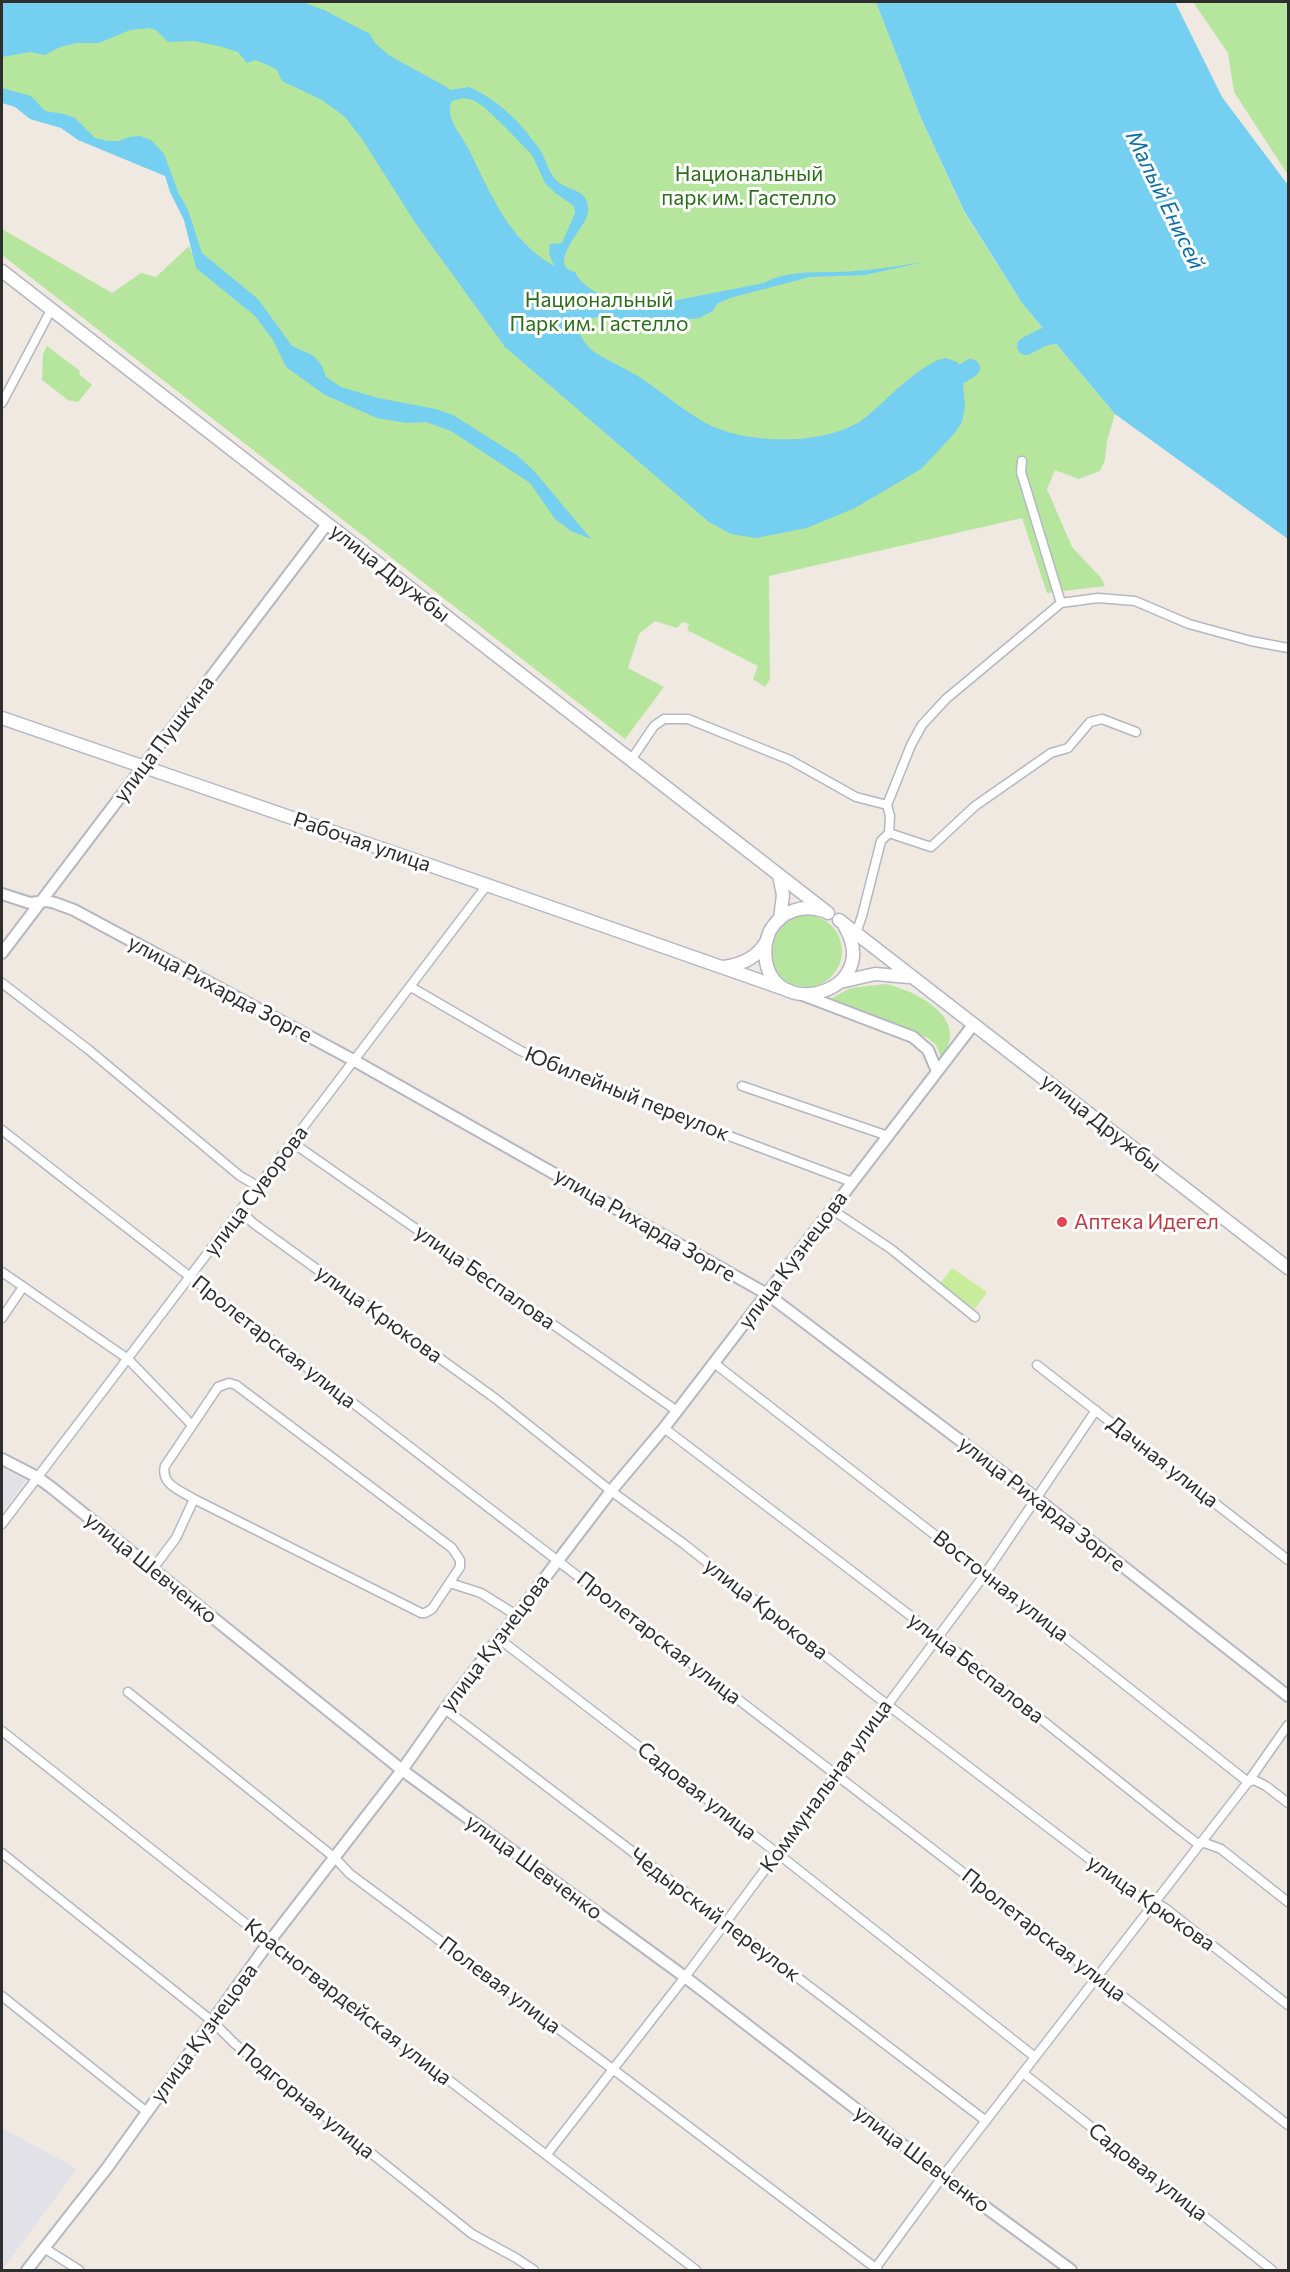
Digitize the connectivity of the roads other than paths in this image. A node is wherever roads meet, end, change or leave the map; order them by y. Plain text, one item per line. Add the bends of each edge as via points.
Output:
1 (2, 271) edge
2 (51, 310) junction
3 (2, 403) edge
4 (1022, 461) dead end
5 (327, 524) junction
6 (1061, 603) junction
7 (1288, 648) edge
8 (2, 718) edge
9 (1136, 732) dead end
10 (631, 760) junction
11 (142, 767) junction
12 (887, 805) junction
13 (889, 833) junction
14 (779, 875) junction
15 (487, 885) junction
16 (2, 894) edge
17 (39, 903) junction
18 (833, 916) junction
19 (780, 919) junction
20 (854, 940) junction
21 (766, 942) junction
22 (2, 953) edge
23 (722, 967) junction
24 (913, 978) junction
25 (840, 982) junction
26 (2, 983) edge
27 (411, 987) junction
28 (790, 992) junction
29 (803, 995) junction
30 (973, 1025) junction
31 (355, 1061) junction
32 (938, 1071) junction
33 (742, 1086) dead end
34 (2, 1130) edge
35 (888, 1136) junction
36 (293, 1143) junction
37 (852, 1182) junction
38 (259, 1187) junction
39 (831, 1209) junction
40 (241, 1211) junction
41 (1288, 1268) edge
42 (2, 1272) edge
43 (190, 1278) junction
44 (24, 1287) junction
45 (767, 1294) junction
46 (975, 1317) dead end
47 (2, 1318) edge
48 (128, 1359) junction
49 (714, 1363) junction
50 (1037, 1365) dead end
51 (1096, 1410) junction
52 (677, 1411) junction
53 (192, 1425) junction
54 (664, 1428) junction
55 (2, 1459) edge
56 (37, 1477) junction
57 (611, 1491) junction
58 (1036, 1498) junction
59 (194, 1499) junction
60 (2, 1524) edge
61 (558, 1560) junction
62 (1288, 1560) edge
63 (152, 1570) junction
64 (985, 1574) junction
65 (450, 1583) junction
66 (516, 1615) junction
67 (937, 1636) junction
68 (498, 1638) junction
69 (128, 1692) dead end
70 (1288, 1696) edge
71 (886, 1704) junction
72 (445, 1709) junction
73 (1288, 1725) edge
74 (2, 1731) edge
75 (402, 1770) junction
76 (835, 1774) junction
77 (1248, 1782) junction
78 (1288, 1803) edge
79 (1198, 1844) junction
80 (2, 1853) edge
81 (777, 1853) junction
82 (335, 1858) junction
83 (1288, 1902) edge
84 (1151, 1905) junction
85 (724, 1921) junction
86 (270, 1942) junction
87 (1098, 1976) junction
88 (685, 1977) junction
89 (2, 1996) edge
90 (1288, 2005) edge
91 (212, 2021) junction
92 (1035, 2057) junction
93 (614, 2070) junction
94 (1023, 2073) junction
95 (147, 2112) junction
96 (986, 2121) junction
97 (1288, 2125) edge
98 (547, 2154) junction
99 (943, 2176) junction
100 (44, 2248) junction
101 (876, 2270) edge
102 (27, 2271) edge
103 (79, 2271) edge
104 (534, 2271) edge
105 (696, 2271) edge
106 (1071, 2271) edge
107 (1272, 2271) edge

1 - 2 main road, улица Дружбы
2 - 3 street
2 - 5 main road, улица Дружбы
4 - 6 street via 1021,472
5 - 10 main road, улица Дружбы
5 - 11 street, улица Пушкина
6 - 7 street via 1098,598 1135,601 1189,624
6 - 12 street via 1007,646 922,725
8 - 11 main road, Рабочая улица
9 - 13 street via 1102,719 1090,722 1068,748 1051,753 975,806 931,847
10 - 12 street via 654,726 664,719 688,719 790,760 856,798
10 - 14 main road, улица Дружбы
11 - 15 main road, Рабочая улица
11 - 17 street, улица Пушкина
12 - 13 street
13 - 20 street via 881,841
14 - 18 main road, улица Дружбы
14 - 19 main road via 783,895
15 - 23 main road, Рабочая улица
15 - 27 street, улица Суворова
16 - 17 street, улица Рихарда Зорге
17 - 22 street, улица Пушкина
17 - 31 street, улица Рихарда Зорге via 47,901 74,910
18 - 19 main road via 803,908
18 - 20 main road
19 - 21 main road via 771,928
20 - 24 main road, улица Дружбы
20 - 25 main road via 849,968
21 - 23 main road via 742,963
21 - 28 main road via 769,971
23 - 28 main road, Рабочая улица
24 - 25 main road via 875,974
24 - 30 main road, улица Дружбы
25 - 29 main road via 823,993
26 - 38 street via 240,1176
27 - 31 street, улица Суворова
27 - 37 street, Юбилейный переулок via 521,1051 660,1110
28 - 29 main road
29 - 32 street via 913,1037 928,1050
30 - 32 street, улица Кузнецова
30 - 41 main road, улица Дружбы
31 - 36 street, улица Суворова
31 - 45 street, улица Рихарда Зорге
32 - 35 street, улица Кузнецова
33 - 35 street
34 - 43 street, Пролетарская улица
35 - 37 street, улица Кузнецова
36 - 38 street, улица Суворова
36 - 52 street, улица Беспалова
37 - 39 street, улица Кузнецова
38 - 40 street, улица Суворова
39 - 45 street, улица Кузнецова
39 - 46 street via 891,1249
40 - 43 street, улица Суворова
40 - 57 street, улица Крюкова via 496,1399
42 - 44 street
43 - 48 street, улица Суворова
43 - 61 street, Пролетарская улица
44 - 47 street
44 - 48 street
45 - 49 street, улица Кузнецова
45 - 58 street, улица Рихарда Зорге
48 - 53 street
48 - 56 street, улица Суворова
49 - 52 street, улица Кузнецова
49 - 64 street, Восточная улица
50 - 51 street, Дачная улица
51 - 58 street, Коммунальная улица
51 - 62 street, Дачная улица
52 - 54 street, улица Кузнецова
53 - 59 street via 163,1472 170,1484
53 - 65 street via 218,1388 229,1383 236,1385 452,1548 460,1568
54 - 57 street, улица Кузнецова
54 - 67 street, улица Беспалова
55 - 56 street, улица Шевченко
56 - 60 street, улица Суворова
56 - 63 street, улица Шевченко
57 - 61 street, улица Кузнецова
57 - 71 street, улица Крюкова
58 - 64 street, Коммунальная улица
58 - 70 street, улица Рихарда Зорге
59 - 63 street via 176,1538
59 - 65 street via 421,1613 432,1609
61 - 66 street, улица Кузнецова
61 - 76 street, Пролетарская улица
63 - 75 street, улица Шевченко
64 - 67 street, Коммунальная улица
64 - 77 street, Восточная улица
65 - 66 street via 481,1593
66 - 68 street, улица Кузнецова
67 - 71 street, Коммунальная улица
67 - 79 street, улица Беспалова
68 - 72 street, улица Кузнецова
68 - 81 street, Садовая улица
69 - 82 street, Полевая улица
71 - 76 street, Коммунальная улица
71 - 84 street, улица Крюкова
72 - 75 street, улица Кузнецова
72 - 85 street, Чедырский переулок
73 - 77 street
74 - 86 street, Красногвардейская улица
75 - 82 street, улица Кузнецова
75 - 88 street, улица Шевченко
76 - 81 street, Коммунальная улица
76 - 87 street, Пролетарская улица
77 - 78 street, Восточная улица via 1260,1782
77 - 79 street
79 - 83 street, улица Беспалова via 1221,1849
79 - 84 street
80 - 91 street, Подгорная улица
81 - 85 street, Коммунальная улица
81 - 92 street, Садовая улица
82 - 86 street, улица Кузнецова
82 - 93 street, Полевая улица via 350,1874
84 - 87 street
84 - 90 street, улица Крюкова via 1165,1908
85 - 88 street, Коммунальная улица
85 - 96 street, Чедырский переулок
86 - 91 street, улица Кузнецова
86 - 98 street, Красногвардейская улица
87 - 92 street
87 - 97 street, Пролетарская улица
88 - 93 street, Коммунальная улица
88 - 99 street, улица Шевченко
89 - 95 street
91 - 95 street, улица Кузнецова
91 - 104 street, Подгорная улица via 235,2044 472,2234
92 - 94 street
93 - 98 street, Коммунальная улица
93 - 101 street, Полевая улица
94 - 96 street
94 - 107 street, Садовая улица
95 - 100 street, улица Кузнецова
96 - 99 street
98 - 105 street, Красногвардейская улица
99 - 101 street
99 - 106 street, улица Шевченко
100 - 102 street, улица Кузнецова
100 - 103 street

